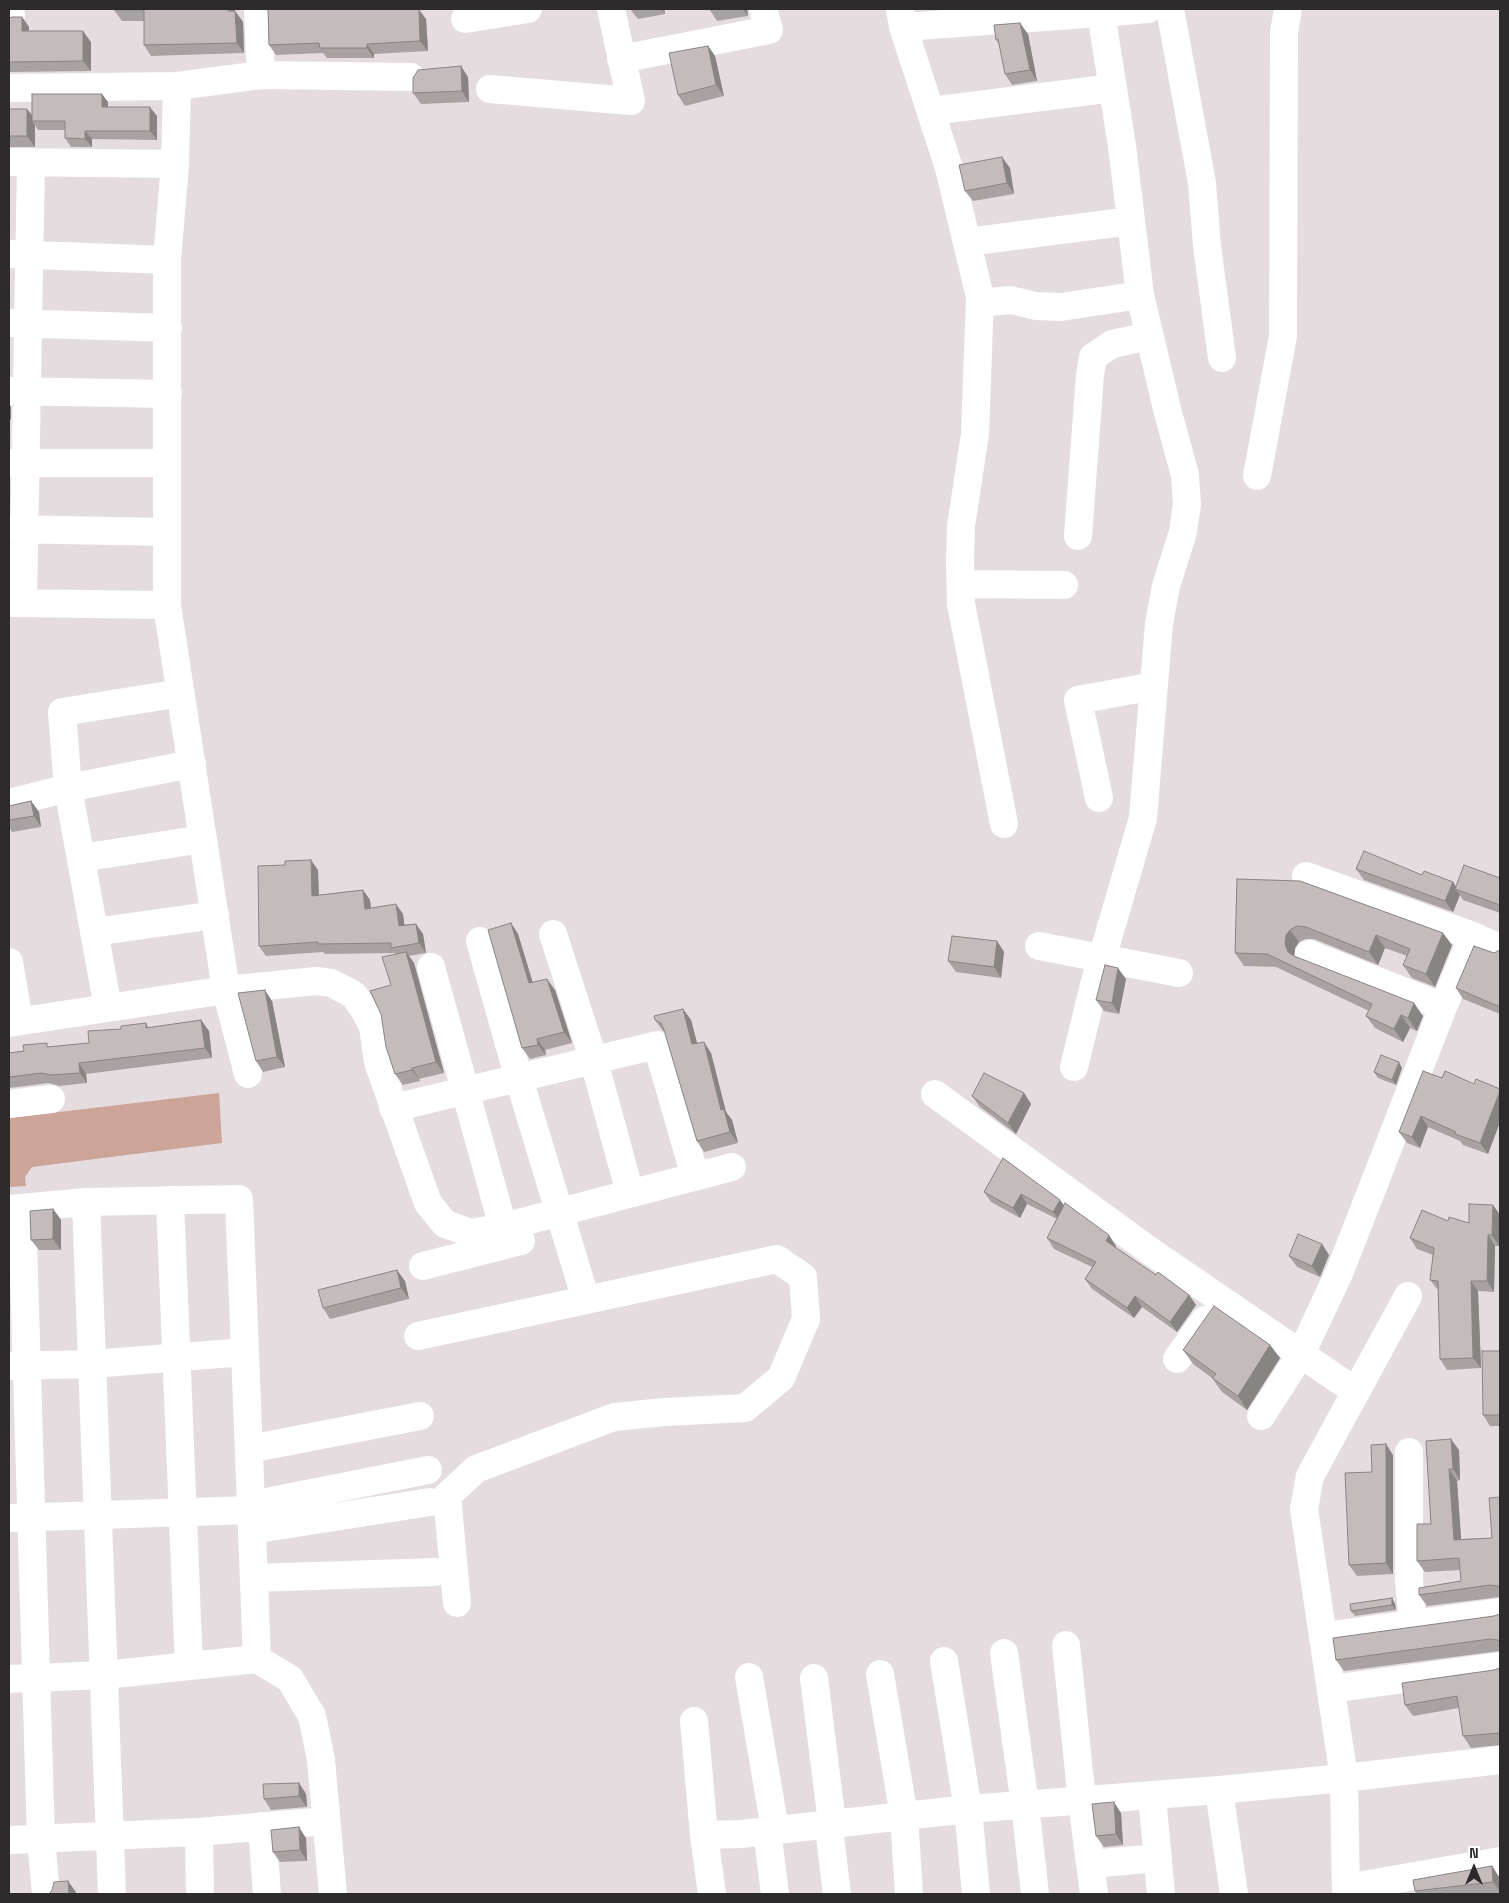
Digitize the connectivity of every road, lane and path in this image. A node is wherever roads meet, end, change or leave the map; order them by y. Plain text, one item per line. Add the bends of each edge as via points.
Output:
1 (258, 9) edge
2 (528, 9) edge
3 (611, 9) edge
4 (763, 9) edge
5 (1148, 9) edge
6 (1170, 9) edge
7 (1288, 9) edge
8 (1101, 13) junction
9 (901, 18) edge
10 (465, 19) dead end
11 (621, 59) junction
12 (261, 75) junction
13 (411, 77) edge
14 (177, 86) junction
15 (9, 88) edge
16 (1113, 88) junction
17 (490, 89) dead end
18 (931, 112) junction
19 (20, 162) edge
20 (175, 164) junction
21 (1131, 222) junction
22 (967, 242) junction
23 (19, 254) edge
24 (167, 260) junction
25 (1140, 294) junction
26 (980, 303) junction
27 (18, 324) edge
28 (168, 328) junction
29 (1149, 336) junction
30 (1222, 358) dead end
31 (18, 392) edge
32 (168, 394) junction
33 (167, 463) junction
34 (17, 464) edge
35 (1258, 476) dead end
36 (17, 529) edge
37 (167, 532) junction
38 (1078, 536) dead end
39 (961, 584) junction
40 (1064, 585) dead end
41 (16, 603) edge
42 (167, 605) junction
43 (1154, 686) junction
44 (181, 693) junction
45 (192, 764) junction
46 (68, 788) junction
47 (1099, 798) dead end
48 (9, 803) edge
49 (1004, 824) dead end
50 (203, 840) junction
51 (81, 858) junction
52 (1306, 876) dead end
53 (215, 915) junction
54 (94, 932) junction
55 (552, 934) dead end
56 (1473, 936) junction
57 (480, 941) dead end
58 (1039, 946) dead end
59 (1500, 948) edge
60 (1309, 954) dead end
61 (1103, 958) junction
62 (9, 962) edge
63 (431, 967) dead end
64 (1179, 974) dead end
65 (226, 990) junction
66 (1443, 1007) junction
67 (108, 1008) junction
68 (14, 1022) edge
69 (594, 1061) junction
70 (1074, 1067) dead end
71 (248, 1074) dead end
72 (519, 1079) junction
73 (466, 1091) junction
74 (935, 1094) dead end
75 (51, 1099) dead end
76 (9, 1104) edge
77 (394, 1108) junction
78 (732, 1167) dead end
79 (695, 1176) junction
80 (630, 1193) junction
81 (170, 1200) junction
82 (86, 1202) junction
83 (16, 1208) edge
84 (563, 1220) junction
85 (503, 1226) junction
86 (423, 1266) dead end
87 (1408, 1296) dead end
88 (1220, 1298) junction
89 (586, 1300) junction
90 (418, 1336) dead end
91 (245, 1352) junction
92 (1301, 1354) junction
93 (177, 1357) junction
94 (1177, 1359) dead end
95 (92, 1364) junction
96 (18, 1366) edge
97 (1356, 1391) junction
98 (420, 1416) dead end
99 (1262, 1416) dead end
100 (249, 1449) junction
101 (1409, 1452) dead end
102 (428, 1470) dead end
103 (430, 1502) dead end
104 (182, 1512) junction
105 (98, 1515) junction
106 (251, 1515) junction
107 (20, 1518) edge
108 (435, 1572) dead end
109 (254, 1578) junction
110 (457, 1602) dead end
111 (1500, 1612) edge
112 (1413, 1624) junction
113 (1324, 1636) junction
114 (1066, 1645) dead end
115 (1004, 1653) dead end
116 (257, 1659) junction
117 (944, 1661) dead end
118 (189, 1666) junction
119 (1500, 1666) edge
120 (880, 1674) dead end
121 (104, 1675) junction
122 (749, 1677) dead end
123 (37, 1678) junction
124 (814, 1678) dead end
125 (9, 1679) edge
126 (1331, 1688) junction
127 (694, 1721) dead end
128 (1500, 1760) edge
129 (1344, 1778) junction
130 (1219, 1790) junction
131 (1152, 1796) junction
132 (1082, 1801) junction
133 (1025, 1805) junction
134 (968, 1809) junction
135 (904, 1816) junction
136 (326, 1821) junction
137 (832, 1823) junction
138 (262, 1826) junction
139 (771, 1830) junction
140 (199, 1832) junction
141 (704, 1835) junction
142 (110, 1836) junction
143 (41, 1839) junction
144 (9, 1840) edge
145 (1158, 1858) junction
146 (1500, 1860) edge
147 (1090, 1864) junction
148 (1346, 1891) edge
149 (46, 1894) edge
150 (112, 1894) edge
151 (200, 1894) edge
152 (268, 1894) edge
153 (333, 1894) edge
154 (712, 1894) edge
155 (775, 1894) edge
156 (837, 1894) edge
157 (909, 1894) edge
158 (976, 1894) edge
159 (1035, 1894) edge
160 (1094, 1894) edge
161 (1161, 1894) edge
162 (1234, 1894) edge

1 - 12 street
2 - 10 street
3 - 11 street
4 - 11 street via 769,30
5 - 8 street
6 - 30 street via 1202,183
7 - 35 street via 1284,32 1283,336
8 - 9 street
8 - 16 street
9 - 18 street
11 - 17 street via 631,101
12 - 13 street
12 - 14 street
14 - 15 street
14 - 20 street
16 - 18 street
16 - 21 street
18 - 22 street via 950,168
19 - 20 street
19 - 23 street
20 - 24 street
21 - 22 street
21 - 25 street
22 - 26 street
23 - 24 street
23 - 27 street
24 - 28 street
25 - 26 street via 1061,307 1011,300
25 - 29 street
26 - 39 street via 974,434 962,526
27 - 28 street
27 - 31 street
28 - 32 street
29 - 38 street via 1112,344 1093,357
29 - 43 street via 1185,475 1187,504 1159,624
31 - 32 street
31 - 34 street
32 - 33 street
33 - 34 street
33 - 37 street
34 - 36 street
36 - 37 street
36 - 41 street
37 - 42 street
39 - 40 street
39 - 49 street via 962,604
41 - 42 street
42 - 44 street
43 - 47 street via 1078,700
43 - 61 street via 1143,818
44 - 45 street
44 - 46 street via 62,712
45 - 46 street
45 - 50 street
46 - 48 street
46 - 51 street
50 - 51 street
50 - 53 street
51 - 54 street
52 - 56 street
53 - 54 street
53 - 65 street
54 - 67 street
55 - 69 street
56 - 59 street
56 - 66 street
57 - 72 street
58 - 61 street
60 - 66 street
61 - 64 street
61 - 70 street
62 - 68 street
63 - 73 street
65 - 67 street
65 - 71 street
65 - 77 street via 316,981 331,983 354,995 373,1028 378,1062
66 - 92 street via 1340,1272
67 - 68 street
69 - 72 street
69 - 79 street via 658,1045
69 - 80 street
72 - 73 street
72 - 84 street
73 - 77 street
73 - 85 street
74 - 88 street via 1150,1251
75 - 76 street
77 - 85 street via 428,1203 445,1224 471,1233
78 - 79 street
79 - 80 street
80 - 84 street
81 - 82 street
81 - 91 street via 239,1199
81 - 93 street
82 - 83 street
82 - 95 street
83 - 96 street
84 - 85 street
84 - 86 street
84 - 89 street
87 - 97 street
88 - 92 street
88 - 94 street
89 - 90 street
89 - 110 street via 777,1259 803,1277 806,1319 781,1378 745,1408 614,1417 476,1469 447,1496
91 - 93 street
91 - 100 street
92 - 97 street
92 - 99 street
93 - 95 street
93 - 104 street
95 - 96 street
95 - 105 street
96 - 107 street
97 - 113 street via 1310,1476 1304,1508
98 - 100 street
100 - 106 street
101 - 112 street via 1408,1580
102 - 106 street
103 - 106 street
104 - 105 street
104 - 106 street
104 - 118 street
105 - 107 street
105 - 121 street
106 - 109 street
107 - 123 street
108 - 109 street
109 - 116 street
111 - 112 street
112 - 113 street
113 - 126 street
114 - 132 street
115 - 133 street
116 - 118 street
116 - 136 street via 290,1679 312,1716 321,1760
117 - 134 street
118 - 121 street
119 - 126 street
120 - 135 street
121 - 123 street
121 - 142 street
122 - 139 street
123 - 125 street
123 - 143 street
124 - 137 street
126 - 129 street
127 - 141 street
128 - 129 street
129 - 130 street
129 - 148 street
130 - 131 street
130 - 162 street
131 - 132 street
131 - 145 street
132 - 133 street
132 - 147 street
133 - 134 street
133 - 159 street
134 - 135 street
134 - 158 street
135 - 137 street
135 - 157 street
136 - 138 street
136 - 153 street
137 - 139 street
137 - 156 street via 830,1837
138 - 140 street
138 - 152 street
139 - 141 street
139 - 155 street
140 - 142 street
140 - 151 street
141 - 154 street
142 - 143 street
142 - 150 street
143 - 144 street
143 - 149 street
145 - 147 street
145 - 161 street
146 - 148 street
147 - 160 street

